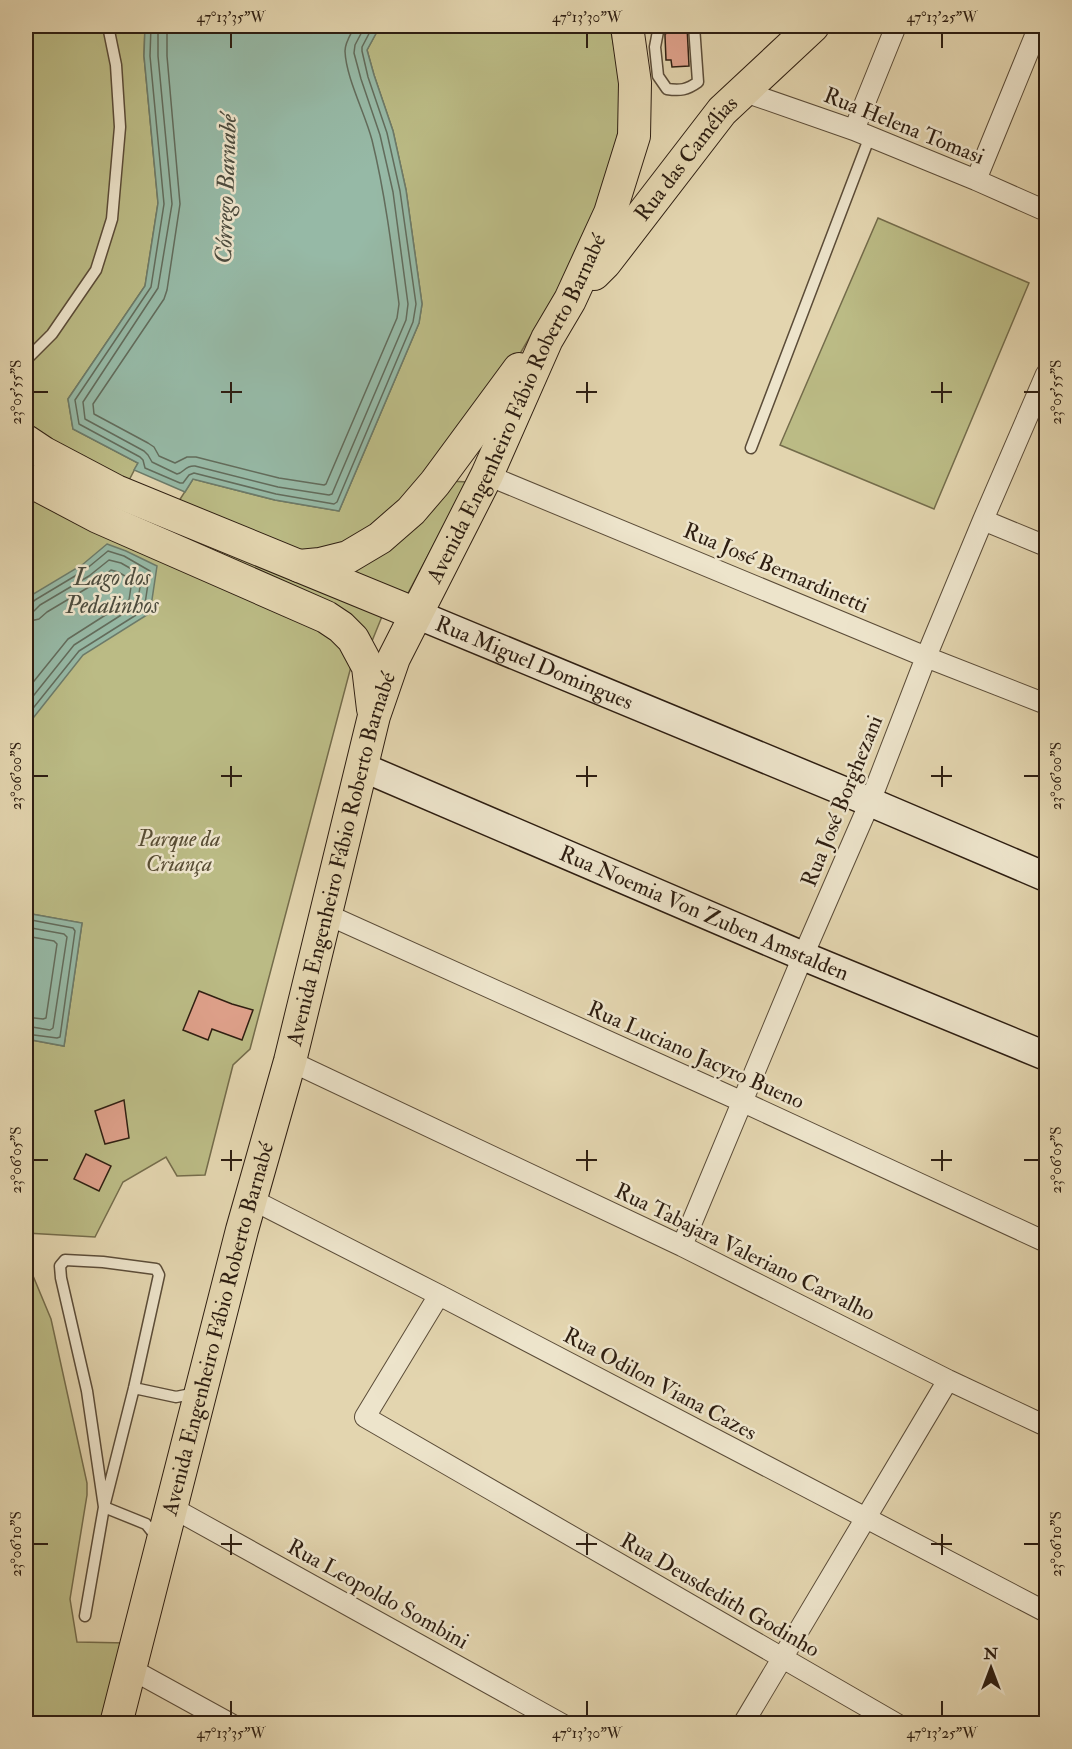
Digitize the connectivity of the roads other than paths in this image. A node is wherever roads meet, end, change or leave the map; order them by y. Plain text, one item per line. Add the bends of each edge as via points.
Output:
1 (108, 26) edge
2 (627, 26) edge
3 (659, 26) edge
4 (694, 26) edge
5 (813, 26) edge
6 (896, 26) edge
7 (1039, 26) edge
8 (742, 91) junction
9 (862, 133) junction
10 (976, 180) junction
11 (1047, 211) edge
12 (570, 300) junction
13 (547, 339) junction
14 (26, 360) edge
15 (1044, 386) edge
16 (26, 441) edge
17 (751, 448) dead end
18 (487, 475) junction
19 (26, 479) edge
20 (983, 520) junction
21 (1047, 546) edge
22 (298, 566) junction
23 (416, 614) junction
24 (926, 657) junction
25 (1047, 704) edge
26 (374, 716) junction
27 (362, 767) junction
28 (870, 802) junction
29 (1047, 877) edge
30 (326, 914) junction
31 (803, 956) junction
32 (1047, 1056) edge
33 (291, 1061) junction
34 (743, 1102) junction
35 (251, 1199) junction
36 (1047, 1242) edge
37 (682, 1246) junction
38 (439, 1295) junction
39 (948, 1380) junction
40 (135, 1388) junction
41 (200, 1393) junction
42 (1047, 1426) edge
43 (104, 1507) junction
44 (171, 1507) junction
45 (865, 1518) junction
46 (161, 1543) junction
47 (1047, 1612) edge
48 (85, 1616) dead end
49 (781, 1658) junction
50 (131, 1669) junction
51 (116, 1723) edge
52 (231, 1724) edge
53 (562, 1724) edge
54 (743, 1724) edge
55 (897, 1724) edge

1 - 14 lane via 116,65 120,127 112,219 96,270 52,334
2 - 12 main road, Avenida Engenheiro Fábio Roberto Barnabé via 635,83 634,136 610,213
3 - 4 lane via 655,47 658,76 667,89 675,90 688,90 698,82
5 - 8 main road, Rua das Camélias
6 - 9 street
7 - 10 street
8 - 9 street, Rua Helena Tomasi
8 - 12 main road, Rua das Camélias
9 - 10 street, Rua Helena Tomasi
9 - 17 lane
10 - 11 street, Rua Helena Tomasi
12 - 13 main road, Avenida Engenheiro Fábio Roberto Barnabé
13 - 18 main road, Avenida Engenheiro Fábio Roberto Barnabé
13 - 22 main road via 516,373 411,511 380,538 348,557
15 - 20 street, Rua José Borghezani
16 - 22 main road, Rua Miguel Domingues via 116,491
18 - 23 main road, Avenida Engenheiro Fábio Roberto Barnabé
18 - 24 street, Rua José Bernardinetti
19 - 26 main road via 98,517 341,627 353,639 368,667
20 - 21 street
20 - 24 street, Rua José Borghezani
22 - 23 main road, Rua Miguel Domingues
23 - 26 main road, Avenida Engenheiro Fábio Roberto Barnabé via 394,658
23 - 28 main road, Rua Miguel Domingues
24 - 25 street, Rua José Bernardinetti
24 - 28 street, Rua José Borghezani
26 - 27 main road, Avenida Engenheiro Fábio Roberto Barnabé
27 - 30 main road, Avenida Engenheiro Fábio Roberto Barnabé
27 - 31 main road, Rua Noemia Von Zuben Amstalden
28 - 29 main road, Rua Miguel Domingues
28 - 31 street, Rua José Borghezani
30 - 33 main road, Avenida Engenheiro Fábio Roberto Barnabé
30 - 34 street, Rua Luciano Jacyro Bueno
31 - 32 main road, Rua Noemia Von Zuben Amstalden
31 - 34 street, Rua José Borghezani
33 - 35 main road, Avenida Engenheiro Fábio Roberto Barnabé
33 - 37 street, Rua Tabajara Valeriano Carvalho
34 - 36 street, Rua Luciano Jacyro Bueno
34 - 37 street, Rua José Borghezani
35 - 38 street, Rua Odilon Viana Cazes
35 - 41 main road, Avenida Engenheiro Fábio Roberto Barnabé
37 - 39 street, Rua Tabajara Valeriano Carvalho
38 - 45 street, Rua Odilon Viana Cazes
38 - 49 street, Rua Deusdedith Godinho via 365,1417
39 - 42 street, Rua Tabajara Valeriano Carvalho
39 - 45 street
40 - 41 lane via 176,1397
40 - 43 lane
40 - 43 lane via 159,1275 156,1269 65,1260 60,1266 61,1278 87,1391
41 - 44 main road, Avenida Engenheiro Fábio Roberto Barnabé
43 - 46 lane via 146,1524
43 - 48 lane
44 - 46 main road, Avenida Engenheiro Fábio Roberto Barnabé
44 - 53 street, Rua Leopoldo Sombini
45 - 47 street, Rua Odilon Viana Cazes
45 - 49 street
46 - 50 main road, Avenida Engenheiro Fábio Roberto Barnabé
49 - 54 street
49 - 55 street, Rua Deusdedith Godinho
50 - 51 main road, Avenida Engenheiro Fábio Roberto Barnabé
50 - 52 street

